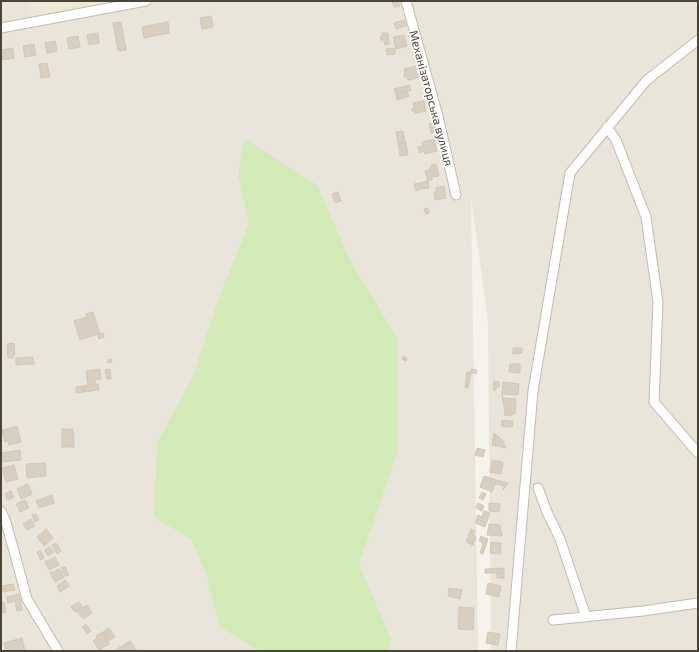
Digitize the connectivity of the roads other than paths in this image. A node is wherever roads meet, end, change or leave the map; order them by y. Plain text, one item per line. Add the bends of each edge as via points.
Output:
1 (146, 1) edge
2 (406, 1) edge
3 (1, 28) edge
4 (698, 40) edge
5 (607, 127) junction
6 (456, 195) dead end
7 (698, 453) edge
8 (538, 488) dead end
9 (1, 511) edge
10 (698, 603) edge
11 (586, 617) junction
12 (552, 620) dead end
13 (58, 651) edge
14 (511, 651) edge

1 - 3 street
2 - 6 street, Механізаторська вулиця via 438,116
4 - 5 street via 647,80
5 - 7 street via 616,140 646,217 658,302 654,402
5 - 14 street via 570,173 533,391
8 - 11 street via 560,539
9 - 13 street via 27,599
10 - 11 street
11 - 12 street

